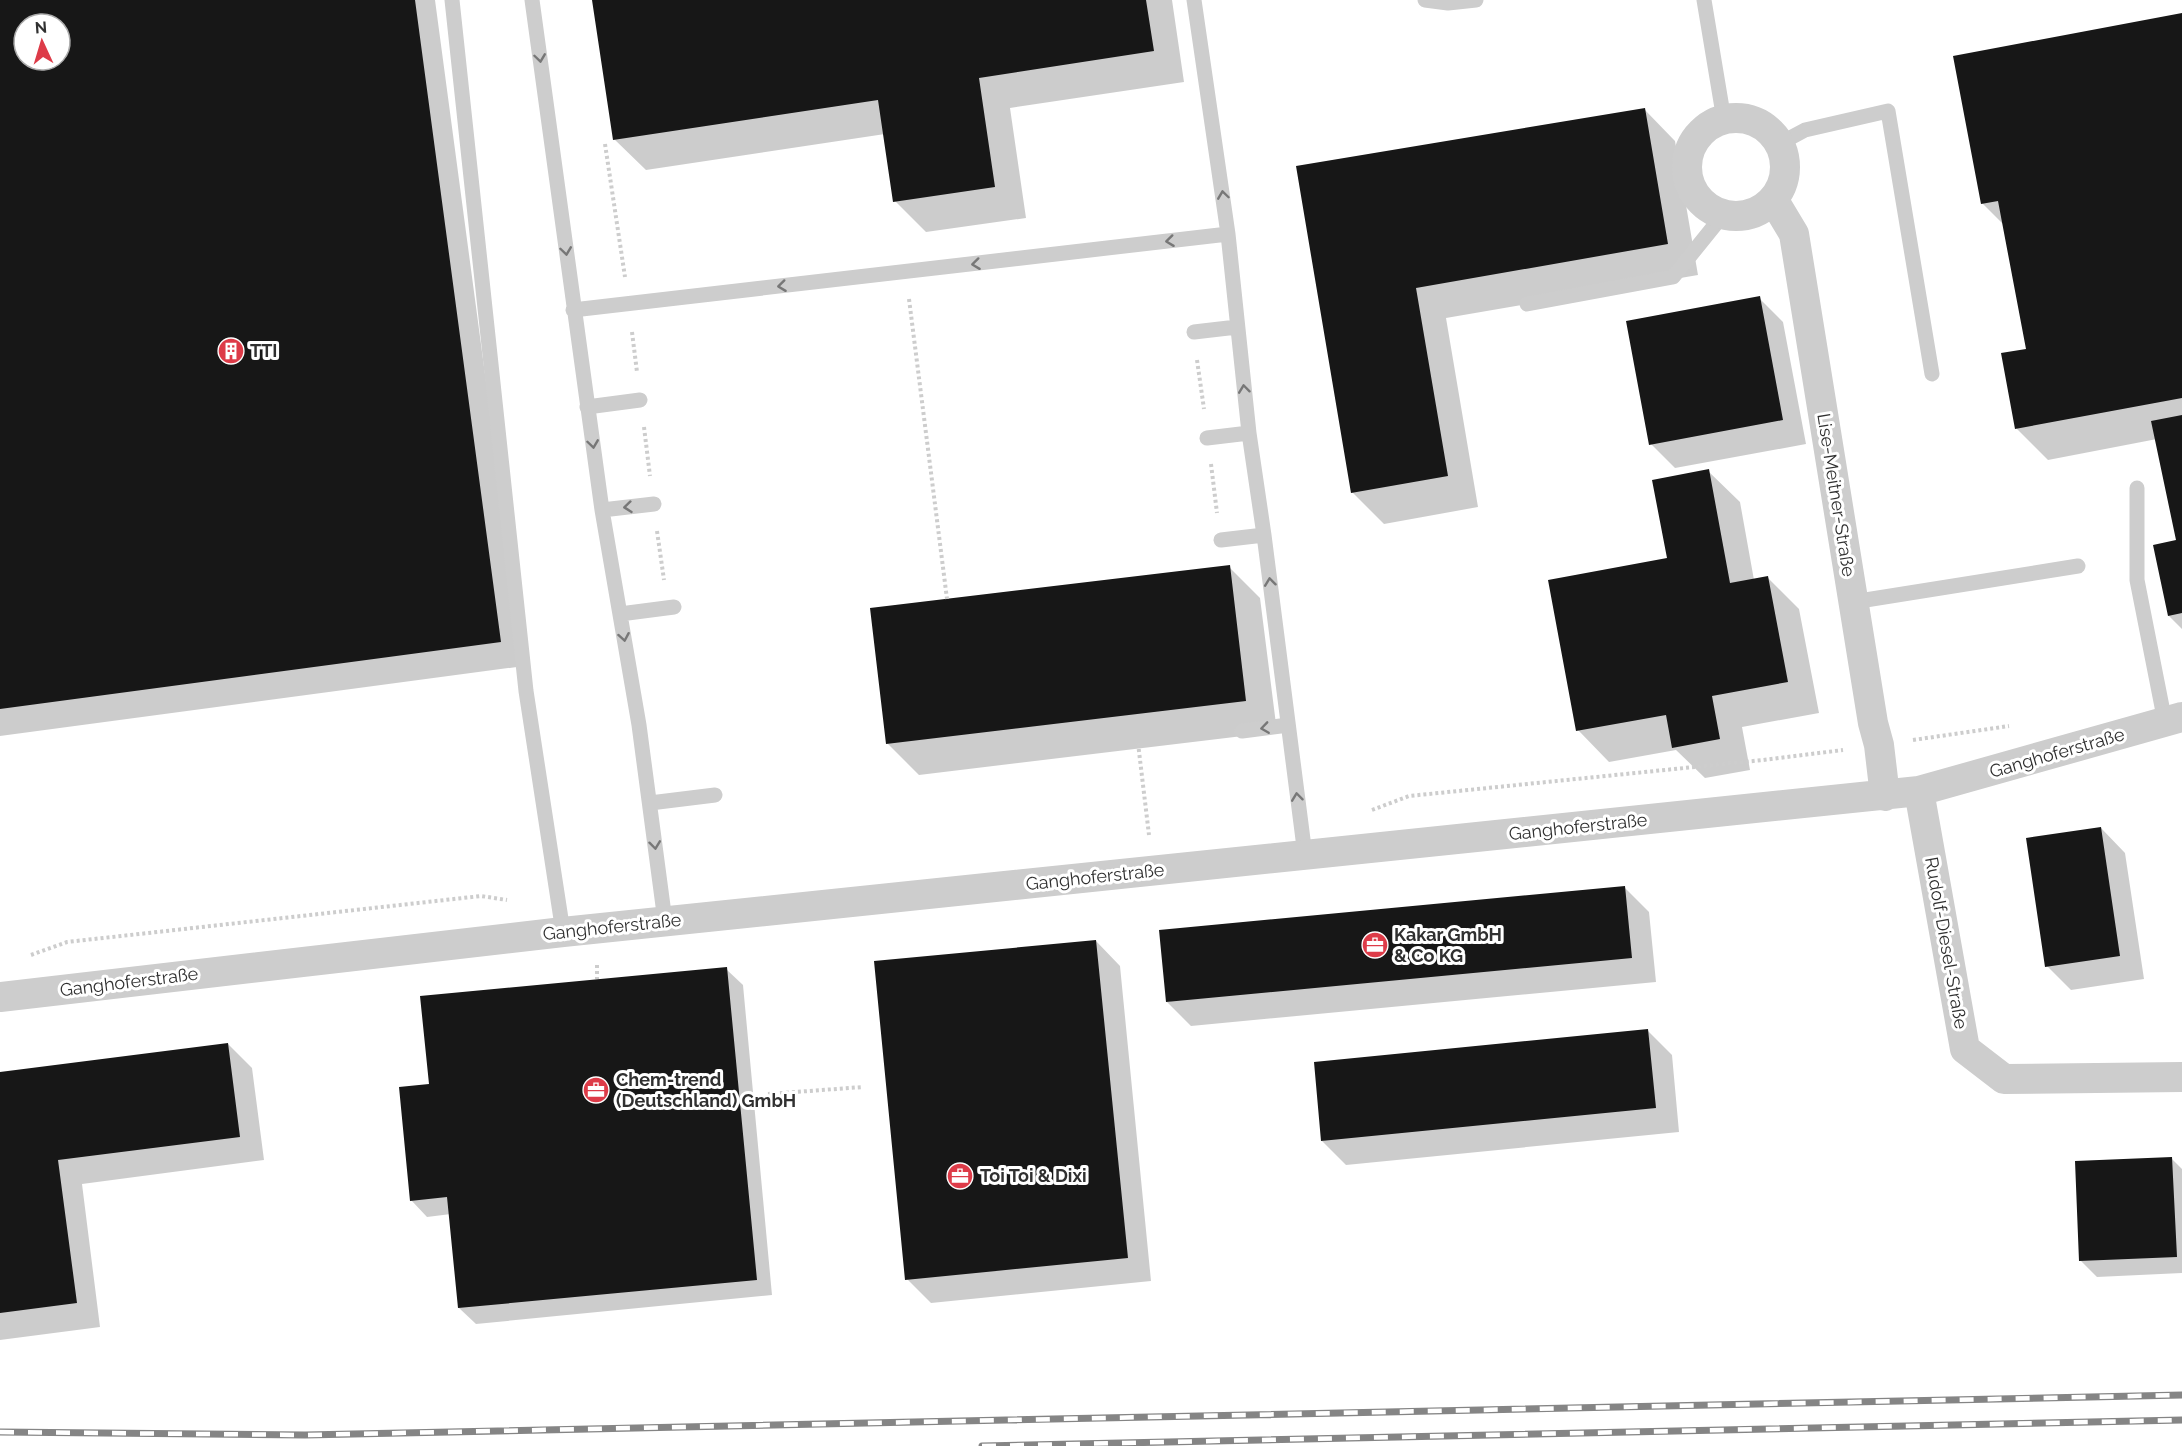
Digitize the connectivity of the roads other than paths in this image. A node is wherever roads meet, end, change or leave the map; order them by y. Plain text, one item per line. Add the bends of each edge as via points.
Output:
1 (452, 0) edge
2 (532, 0) edge
3 (1194, 0) edge
4 (1425, 0) edge
5 (1476, 0) edge
6 (1704, 0) edge
7 (1724, 120) junction
8 (1779, 144) junction
9 (1773, 199) junction
10 (1723, 215) junction
11 (1228, 234) junction
12 (1527, 304) dead end
13 (573, 310) junction
14 (1237, 327) junction
15 (1194, 332) dead end
16 (1932, 374) dead end
17 (640, 400) dead end
18 (587, 407) junction
19 (1249, 434) junction
20 (1207, 438) dead end
21 (2137, 488) dead end
22 (654, 504) dead end
23 (602, 510) junction
24 (1264, 535) junction
25 (1221, 540) dead end
26 (2078, 566) dead end
27 (1853, 602) junction
28 (674, 607) dead end
29 (620, 614) junction
30 (2173, 720) edge
31 (1288, 725) junction
32 (1242, 731) dead end
33 (1919, 791) junction
34 (715, 795) dead end
35 (1885, 796) junction
36 (650, 803) junction
37 (1305, 855) junction
38 (665, 921) junction
39 (563, 932) junction
40 (0, 997) edge
41 (2182, 1077) edge

1 - 39 lane via 526,691
2 -> 13 lane
11 -> 3 lane
4 - 5 lane
6 - 7 lane
7 - 8 street via 1756,122
7 - 10 street via 1709,126 1698,137 1687,166 1696,196
8 - 9 street via 1785,173
8 - 16 lane via 1805,130 1888,111
9 - 10 street via 1750,214
9 - 27 street, Lise-Meitner-Straße via 1794,234
10 - 12 lane via 1673,278
11 -> 13 lane
11 - 14 lane
13 - 18 lane
14 - 15 lane
19 -> 14 lane
17 - 18 lane
18 -> 23 lane
19 - 20 lane
19 - 24 lane
21 - 30 lane via 2138,580
22 -> 23 lane
23 - 29 lane
24 - 25 lane
31 -> 24 lane
26 - 27 lane
27 - 35 street, Lise-Meitner-Straße
28 - 29 lane
29 -> 36 lane
30 - 33 street, Ganghoferstraße
31 -> 32 lane
37 -> 31 lane
33 - 35 street, Ganghoferstraße
33 - 41 street, Rudolf-Diesel-Straße via 1965,1049 2004,1079
34 - 36 lane
35 - 37 street, Ganghoferstraße
36 -> 38 lane
37 - 38 street, Ganghoferstraße
38 - 39 street, Ganghoferstraße
39 - 40 street, Ganghoferstraße

